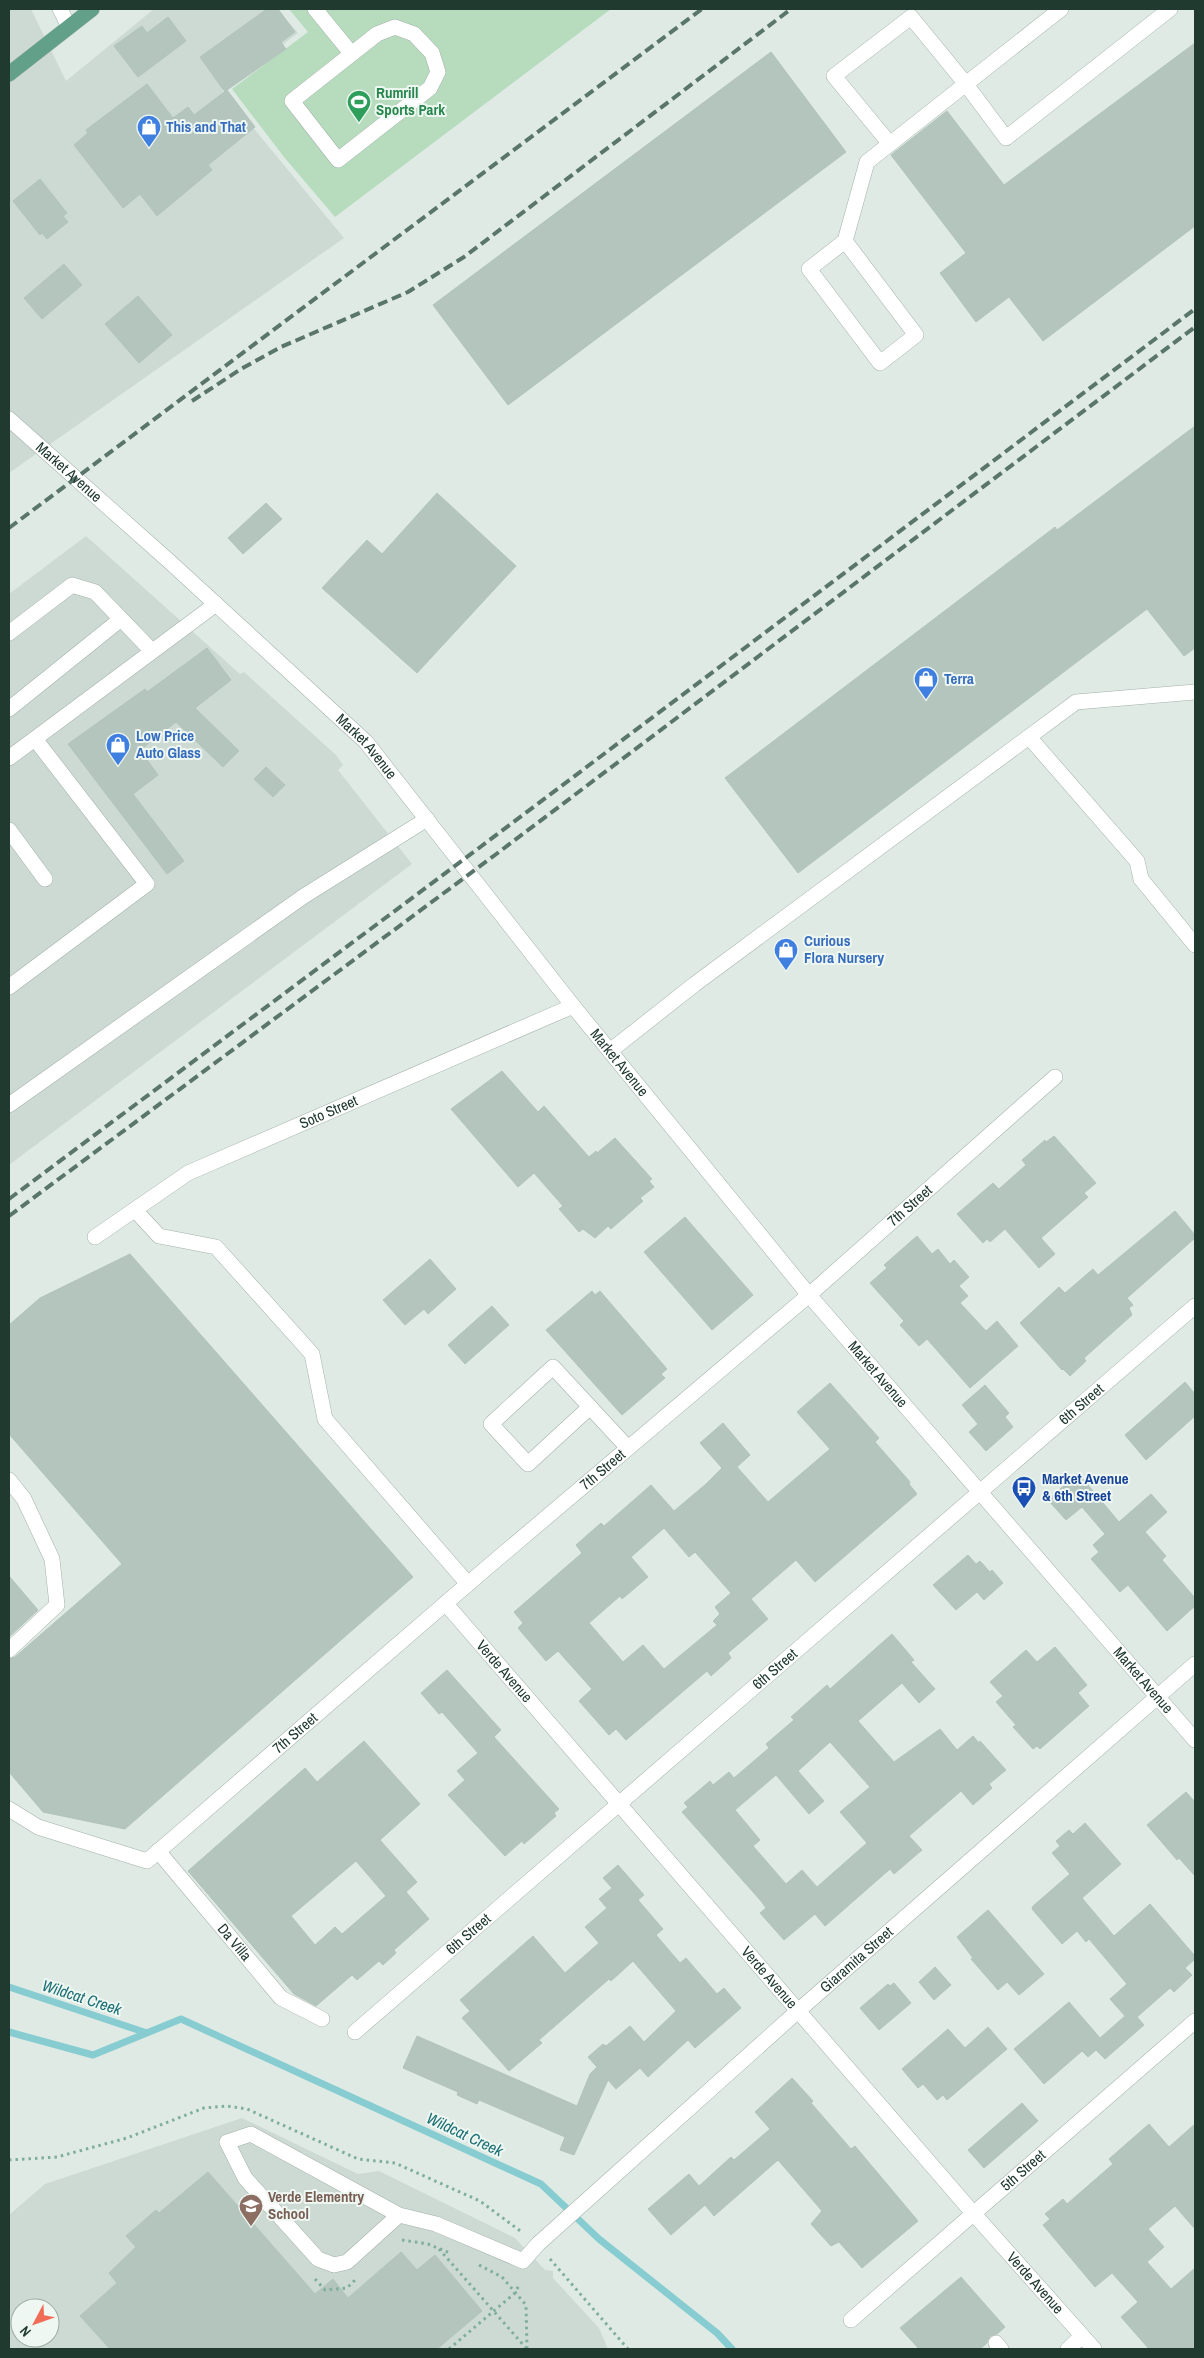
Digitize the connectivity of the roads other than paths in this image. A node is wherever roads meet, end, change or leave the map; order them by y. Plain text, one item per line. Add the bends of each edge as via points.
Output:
1 (60, 9) edge
2 (92, 9) edge
3 (315, 9) edge
4 (1061, 9) edge
5 (1170, 9) edge
6 (69, 27) junction
7 (351, 53) junction
8 (9, 74) edge
9 (966, 83) junction
10 (890, 144) junction
11 (844, 241) junction
12 (9, 419) edge
13 (216, 604) junction
14 (121, 619) junction
15 (9, 633) edge
16 (152, 652) junction
17 (1195, 692) edge
18 (9, 709) edge
19 (1029, 737) junction
20 (34, 739) junction
21 (9, 758) edge
22 (427, 819) junction
23 (9, 830) edge
24 (45, 879) dead end
25 (1195, 945) edge
26 (9, 988) edge
27 (573, 1006) junction
28 (610, 1050) junction
29 (1055, 1077) dead end
30 (9, 1105) edge
31 (135, 1210) junction
32 (95, 1237) dead end
33 (808, 1295) junction
34 (1195, 1306) edge
35 (590, 1407) junction
36 (628, 1448) junction
37 (9, 1480) edge
38 (981, 1492) junction
39 (468, 1584) junction
40 (446, 1604) junction
41 (9, 1650) edge
42 (1195, 1664) edge
43 (1157, 1697) junction
44 (1195, 1740) edge
45 (620, 1802) junction
46 (9, 1809) edge
47 (153, 1856) junction
48 (799, 2010) junction
49 (322, 2020) dead end
50 (1195, 2021) edge
51 (355, 2032) dead end
52 (973, 2213) junction
53 (399, 2215) junction
54 (851, 2320) dead end
55 (1082, 2336) junction
56 (1068, 2349) edge
57 (1094, 2349) edge

1 - 6 street
2 - 6 main road
3 - 7 street
4 - 9 street
5 - 9 street via 1006,138
6 - 8 main road
7 - 7 street via 292,101 338,160 430,88 438,72 432,53 414,34 395,27 377,34
9 - 10 street
9 - 10 street via 911,17 834,76
10 - 11 street via 867,162
11 - 11 street via 916,335 880,363 809,269
12 - 13 street, Market Avenue
13 - 16 street
13 - 22 street, Market Avenue via 366,742
14 - 15 street via 95,592 72,585
14 - 16 street
14 - 18 street
16 - 20 street
17 - 19 street via 1076,702
19 - 25 street via 1137,861 1141,879
19 - 28 street
20 - 21 street
20 - 26 street via 147,884
22 - 27 street, Market Avenue
22 - 30 street via 304,896
23 - 24 street
27 - 28 street, Market Avenue
27 - 31 street, Soto Street via 188,1173
28 - 33 street, Market Avenue
29 - 33 street, 7th Street
31 - 32 street, Soto Street
31 - 39 street via 159,1236 216,1247 312,1354 325,1419
33 - 36 street, 7th Street
33 - 38 street, Market Avenue
34 - 38 street, 6th Street
35 - 35 street via 553,1366 491,1424 528,1464
35 - 36 street
36 - 39 street, 7th Street
37 - 41 street via 24,1499 52,1559 57,1605
38 - 43 street, Market Avenue
38 - 45 street, 6th Street
39 - 40 street, 7th Street
40 - 45 street, Verde Avenue
40 - 47 street, 7th Street
42 - 43 street, Giaramita Street
43 - 44 street, Market Avenue
43 - 48 street, Giaramita Street
45 - 48 street, Verde Avenue
45 - 51 street, 6th Street
46 - 47 street via 38,1827
47 - 49 street, Da Villa via 281,1998
48 - 52 street, Verde Avenue
48 - 53 street, Giaramita Street via 523,2261 436,2224
50 - 52 street, 5th Street
52 - 54 street, 5th Street
52 - 55 street, Verde Avenue
53 - 53 street via 251,2134 227,2142 245,2178 318,2259 334,2265 347,2262
55 - 56 street
55 - 57 street, Verde Avenue

